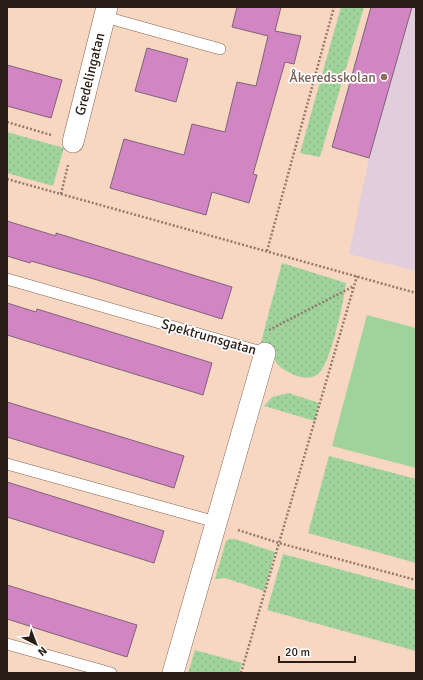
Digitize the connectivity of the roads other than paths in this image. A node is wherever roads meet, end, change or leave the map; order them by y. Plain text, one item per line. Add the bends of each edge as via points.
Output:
1 (106, 12) edge
2 (220, 49) dead end
3 (73, 142) road end
4 (7, 279) edge
5 (256, 350) joint
6 (7, 464) edge
7 (216, 522) junction
8 (7, 644) edge
9 (111, 673) edge
10 (173, 673) edge

1 - 2 lane
1 - 3 street, Gredelingatan
4 - 5 lane, Spektrumsgatan
5 - 7 street, Spektrumsgatan
6 - 7 lane
7 - 10 street, Spektrumsgatan
8 - 9 lane

